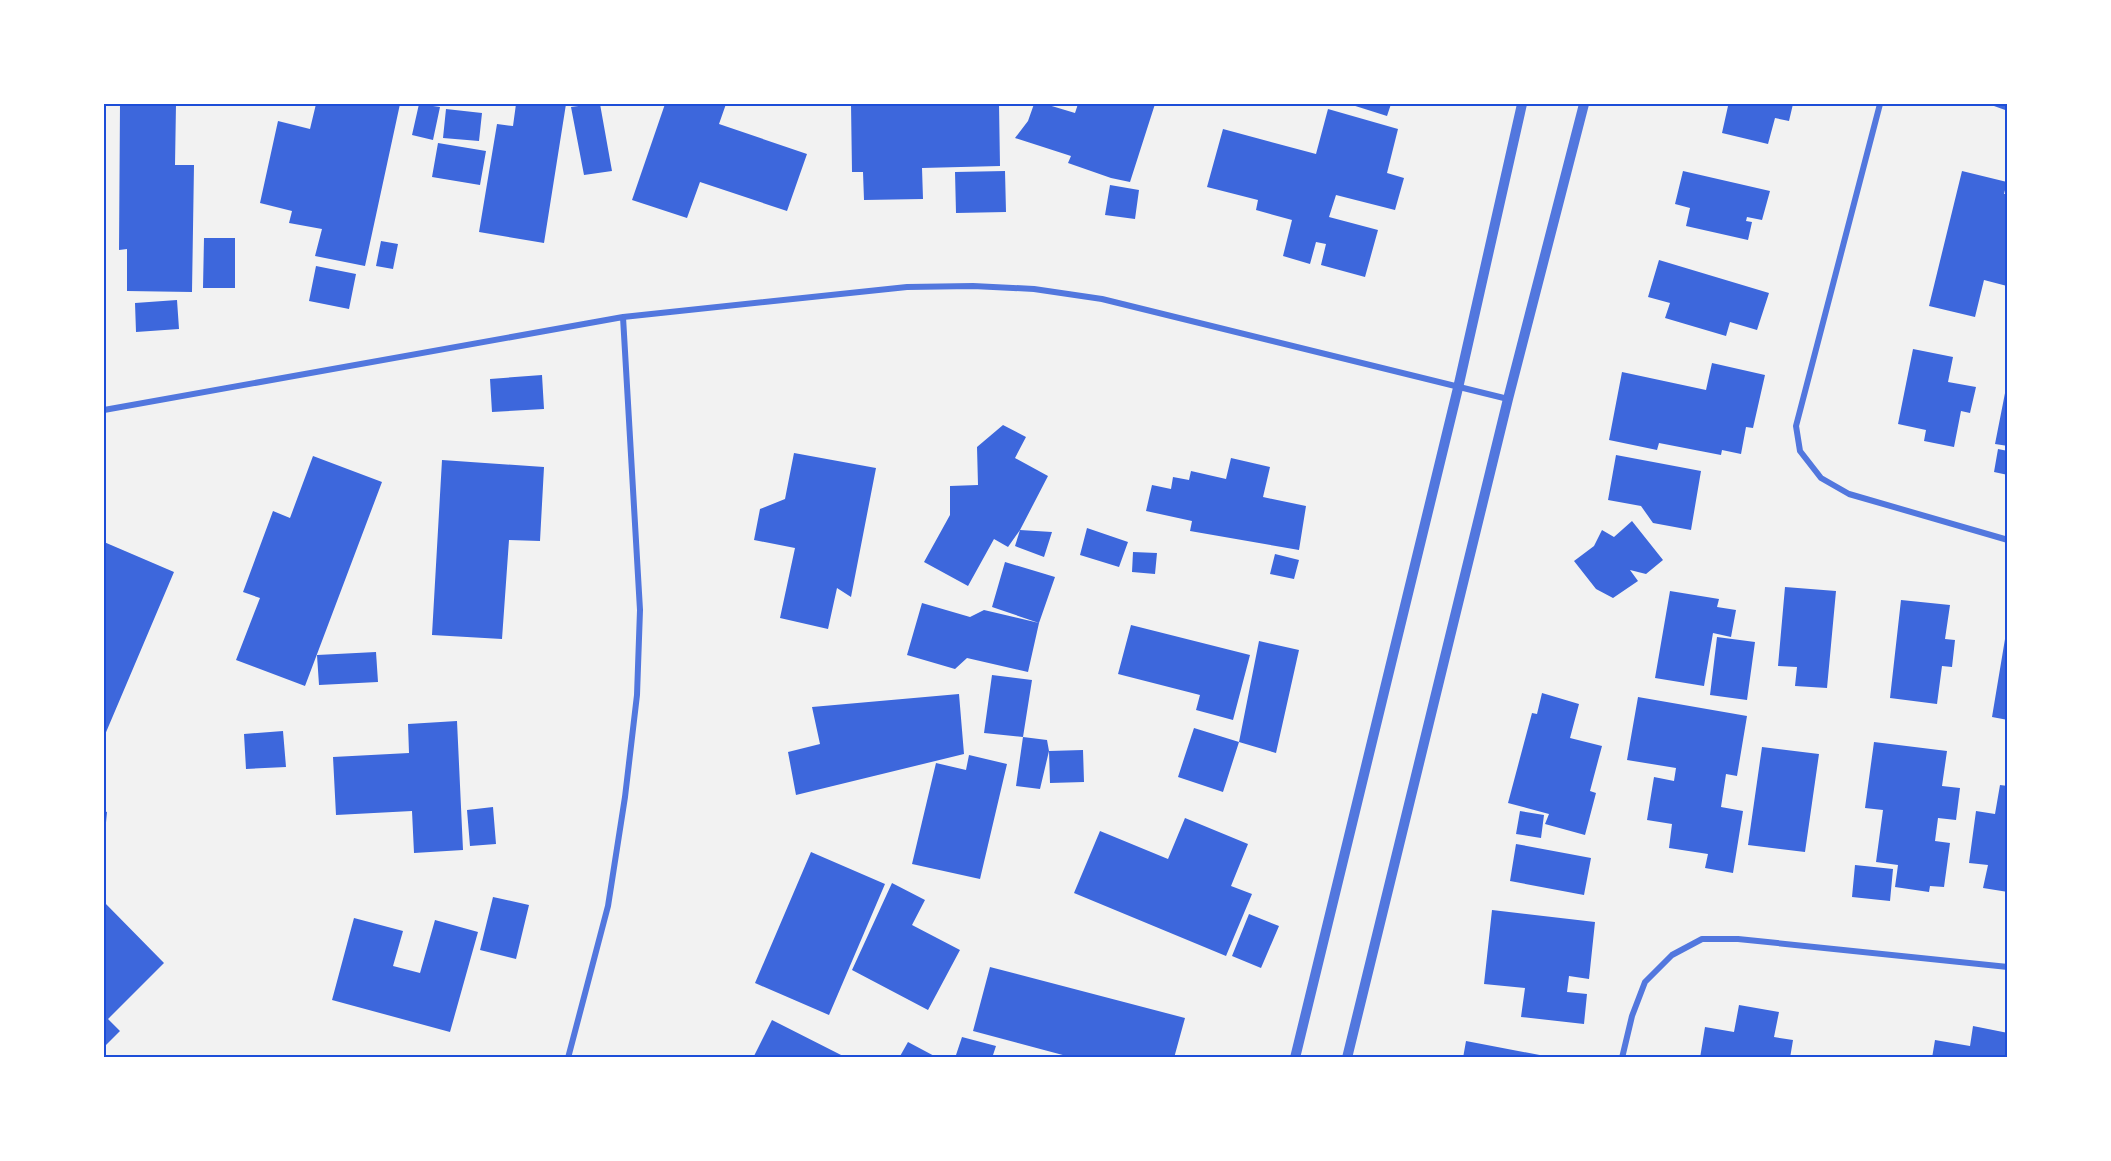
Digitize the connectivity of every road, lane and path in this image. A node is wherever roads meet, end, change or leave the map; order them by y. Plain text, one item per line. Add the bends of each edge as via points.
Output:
1 (1522, 104) edge
2 (1584, 104) edge
3 (1880, 104) edge
4 (623, 316) junction
5 (1458, 388) junction
6 (1508, 399) junction
7 (104, 410) edge
8 (2007, 540) edge
9 (2007, 967) edge
10 (568, 1058) edge
11 (1295, 1058) edge
12 (1347, 1058) edge
13 (1622, 1058) edge

1 - 5 street
2 - 6 street
3 - 8 street via 1796,426 1800,451 1821,478 1849,494
4 - 5 street via 907,287 1034,289 1102,299
4 - 7 street
4 - 10 street via 640,610 637,695 608,906
5 - 6 street
5 - 11 street
6 - 12 street
9 - 13 street via 1738,939 1702,939 1672,955 1645,982

